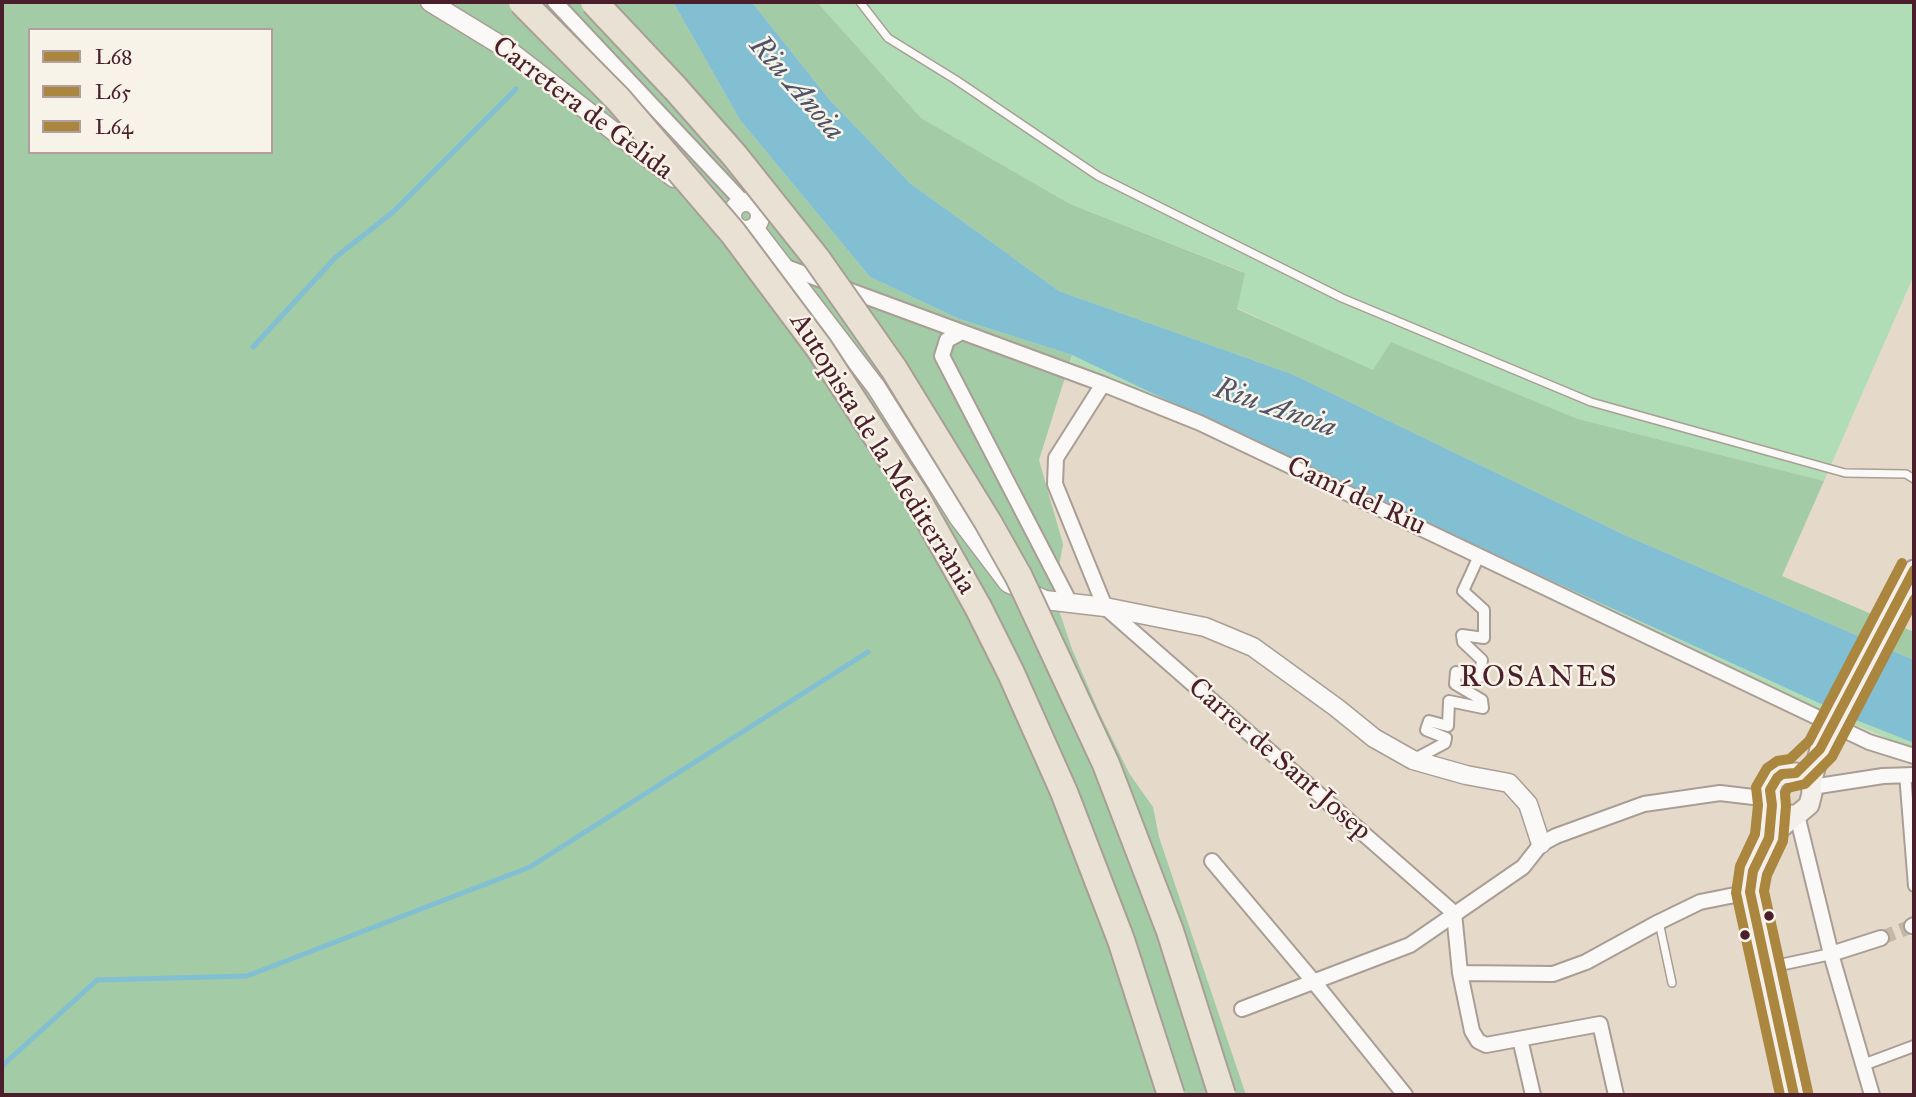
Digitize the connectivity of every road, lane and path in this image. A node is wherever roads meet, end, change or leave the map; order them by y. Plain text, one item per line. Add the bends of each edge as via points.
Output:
1 (430, 2) edge
2 (522, 2) edge
3 (555, 2) edge
4 (594, 2) edge
5 (860, 2) edge
6 (743, 202) junction
7 (732, 219) junction
8 (754, 228) junction
9 (786, 267) junction
10 (962, 332) junction
11 (1103, 384) junction
12 (1914, 479) edge
13 (1479, 556) junction
14 (1914, 570) edge
15 (1070, 603) junction
16 (1105, 607) junction
17 (1914, 756) edge
18 (1413, 760) junction
19 (1910, 775) edge
20 (1806, 781) junction
21 (1771, 802) junction
22 (1796, 815) junction
23 (1769, 838) junction
24 (1541, 844) junction
25 (1212, 861) dead end
26 (1914, 886) edge
27 (1750, 892) junction
28 (1454, 913) junction
29 (1659, 922) junction
30 (1881, 938) tunnel mouth
31 (1831, 954) junction
32 (1766, 968) junction
33 (1460, 973) junction
34 (1314, 982) junction
35 (1672, 983) dead end
36 (1242, 1009) dead end
37 (1520, 1039) junction
38 (1914, 1046) edge
39 (1863, 1065) junction
40 (1171, 1095) edge
41 (1222, 1095) edge
42 (1405, 1095) edge
43 (1533, 1095) edge
44 (1616, 1095) edge
45 (1794, 1095) edge
46 (1872, 1095) edge

1 - 7 street, Carretera de Gelida via 510,51
2 - 40 highway, Autopista de la Mediterrània, bridge via 618,99 733,233 819,348 915,495 978,607 1064,792 1121,940
3 - 6 street
4 - 41 highway, Autopista de la Mediterrània, bridge via 727,147 817,259 894,369 988,522 1019,577 1106,764 1170,932
5 - 12 lane via 888,38 1098,176 1342,298 1591,402 1845,473 1906,474
6 - 7 street via 734,208
6 - 8 street via 759,211
7 - 8 street via 740,230
8 - 9 street
9 - 10 street, Camí del Riu
9 - 15 street via 876,387 958,517 1009,583 1045,600
10 - 11 street, Camí del Riu
10 - 15 street via 947,340 942,356
11 - 13 street, Camí del Riu via 1200,423
11 - 16 street via 1056,458 1055,484
13 - 17 street, Camí del Riu via 1869,742
13 - 18 street via 1463,591 1484,610 1484,638 1462,635 1463,642 1482,660 1480,677 1456,672 1455,684 1482,700 1483,708 1449,701 1448,726 1429,721 1426,730 1446,738 1445,743
14 - 20 main road, bridge
15 - 16 street
16 - 18 street via 1205,627 1253,648 1374,738
16 - 28 street, Carrer de Sant Josep
18 - 24 street via 1509,783 1528,804
19 - 20 street via 1821,784
19 - 26 street
20 - 21 main road via 1782,774 1770,790
20 - 22 main road via 1809,805
21 - 22 main road via 1783,814
21 - 23 main road
21 - 24 street via 1720,793 1644,804
22 - 23 main road
22 - 31 street
23 - 27 main road via 1753,871
24 - 28 street via 1523,867
25 - 34 street
27 - 29 street via 1700,902
27 - 32 main road
28 - 33 street
28 - 34 street via 1410,945
29 - 33 street via 1586,962 1553,974
29 - 35 lane
30 - 31 street
31 - 32 street
31 - 39 street
32 - 45 main road
33 - 37 street via 1478,1041 1486,1045
34 - 36 street
34 - 42 street
37 - 43 street
37 - 44 street via 1600,1024
38 - 39 street
39 - 46 street

